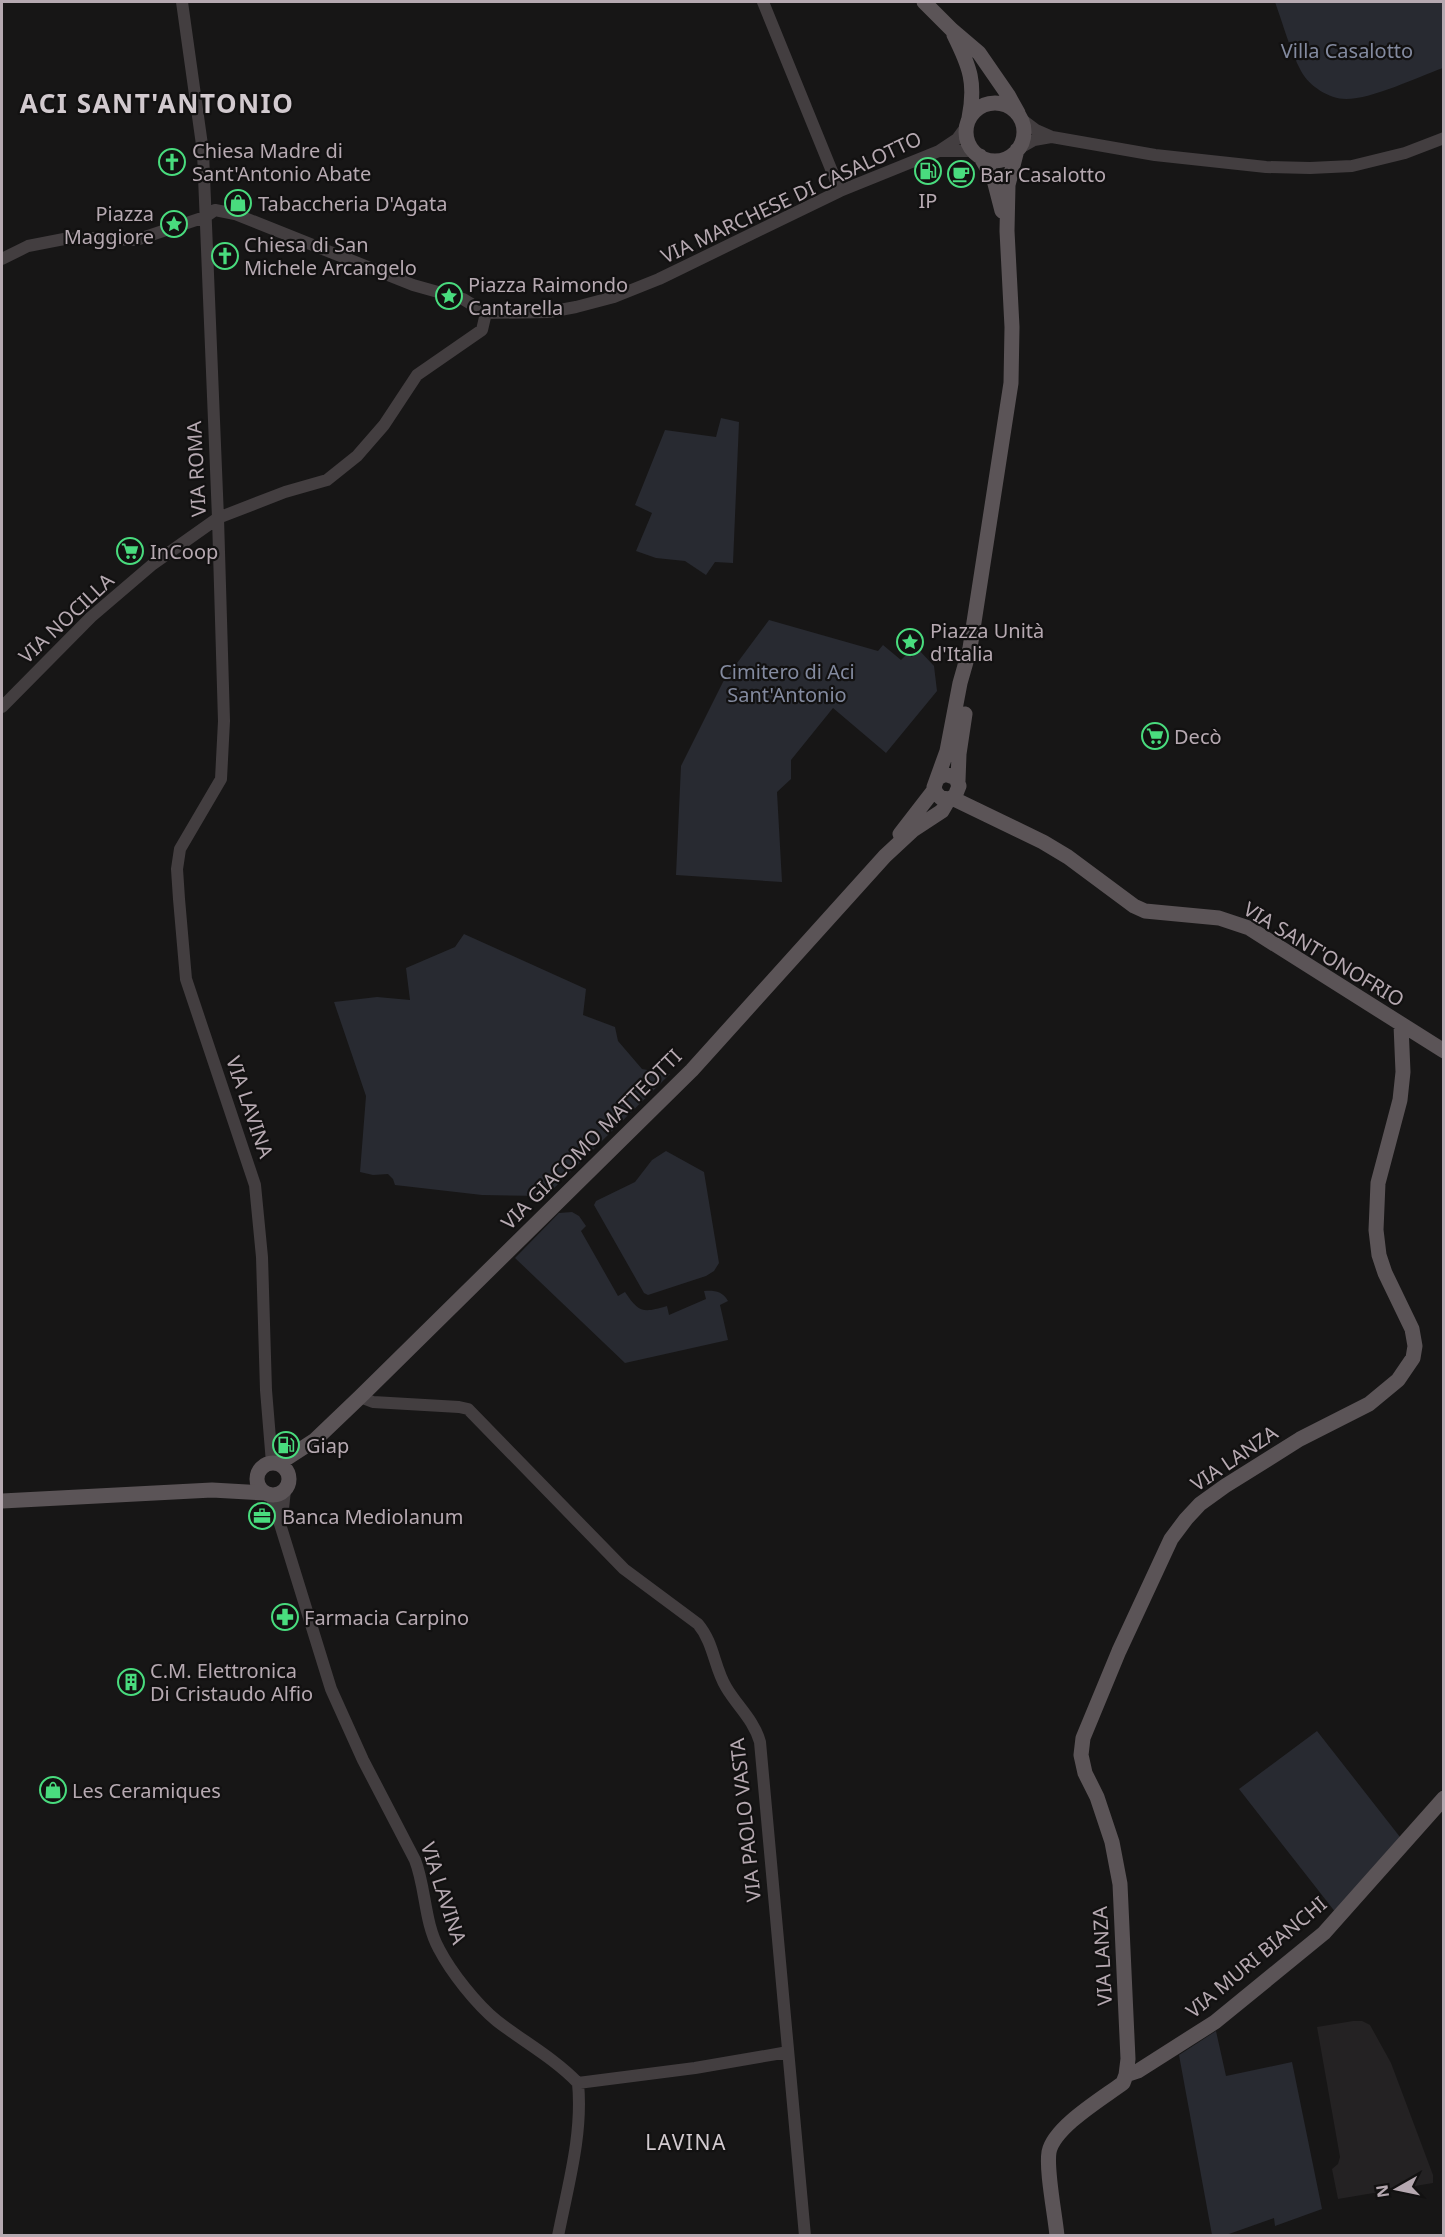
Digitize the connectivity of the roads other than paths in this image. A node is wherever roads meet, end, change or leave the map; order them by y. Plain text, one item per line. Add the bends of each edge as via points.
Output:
1 (182, 2) edge
2 (763, 2) edge
3 (924, 2) edge
4 (952, 30) junction
5 (1020, 117) junction
6 (968, 123) junction
7 (1052, 137) junction
8 (1443, 138) edge
9 (1018, 150) junction
10 (939, 151) junction
11 (977, 154) junction
12 (840, 191) junction
13 (205, 223) junction
14 (1007, 231) junction
15 (2, 259) edge
16 (483, 314) junction
17 (218, 518) junction
18 (970, 648) junction
19 (2, 707) edge
20 (222, 779) joint
21 (936, 784) junction
22 (952, 795) junction
23 (989, 814) junction
24 (885, 856) junction
25 (1401, 1025) junction
26 (1443, 1051) edge
27 (360, 1397) junction
28 (315, 1440) junction
29 (270, 1466) junction
30 (277, 1489) junction
31 (212, 1490) junction
32 (2, 1501) edge
33 (1443, 1798) edge
34 (788, 2052) junction
35 (1126, 2075) junction
36 (578, 2083) junction
37 (558, 2235) edge
38 (805, 2235) edge
39 (1057, 2235) edge

1 - 13 street, VIA ROMA via 202,152
2 - 12 street
3 - 4 main road
4 - 5 main road via 979,52
4 - 6 main road via 971,75
5 - 6 main road via 1009,106 995,103 976,110
5 - 7 street
5 - 9 main road via 1024,131
6 - 10 street via 957,139
6 - 11 main road via 967,138
7 - 8 street via 1155,155 1310,168 1376,162
7 - 9 street via 1034,140
9 - 11 main road via 1000,160
9 - 14 main road via 1008,185
10 - 11 street
10 - 12 street, VIA MARCHESE DI CASALOTTO
11 - 14 main road via 994,180
12 - 16 street, VIA MARCHESE DI CASALOTTO via 614,297 549,312
13 - 15 street via 136,240 64,239 28,246
13 - 16 street via 215,210 245,218 418,286 463,299
13 - 17 street, VIA ROMA
14 - 18 main road via 1011,383
16 - 17 street, VIA NOCILLA via 482,330 417,375 377,433 357,456 327,480
17 - 19 street, VIA NOCILLA via 153,564 91,617
17 - 20 street, VIA ROMA
18 - 21 main road
18 - 22 main road via 970,684
20 - 29 street, VIA LAVINA via 180,849 179,899 186,979 255,1185 262,1257
21 - 22 main road via 938,796
21 - 22 main road via 949,774
21 - 24 main road
22 - 23 main road
22 - 23 main road
22 - 24 main road
23 - 25 main road, VIA SANT'ONOFRIO via 1068,857 1145,911 1220,918 1249,928
24 - 27 main road, VIA GIACOMO MATTEOTTI via 692,1070
25 - 26 main road, VIA SANT'ONOFRIO
25 - 35 main road, VIA LANZA via 1400,1100 1378,1183 1376,1230 1385,1273 1412,1329 1413,1358 1398,1380 1369,1404 1300,1439 1225,1486 1186,1519 1171,1539 1083,1738 1085,1773 1112,1842 1119,1884
27 - 28 main road, VIA GIACOMO MATTEOTTI
27 - 34 street, VIA PAOLO VASTA via 373,1402 468,1409 624,1569 705,1632 727,1688 752,1723 760,1742
28 - 29 main road
28 - 30 main road
29 - 30 main road via 286,1471
29 - 30 main road via 258,1484
29 - 31 main road via 240,1485
30 - 31 main road
30 - 36 street, VIA LAVINA via 282,1526 331,1689 415,1860 439,1949 495,2020
31 - 32 main road
33 - 35 main road, VIA MURI BIANCHI via 1324,1933 1215,2022
34 - 36 street
34 - 38 street, VIA PAOLO VASTA
35 - 39 main road, VIA MURI BIANCHI via 1123,2083 1069,2122 1052,2144 1049,2163
36 - 37 street via 577,2142

